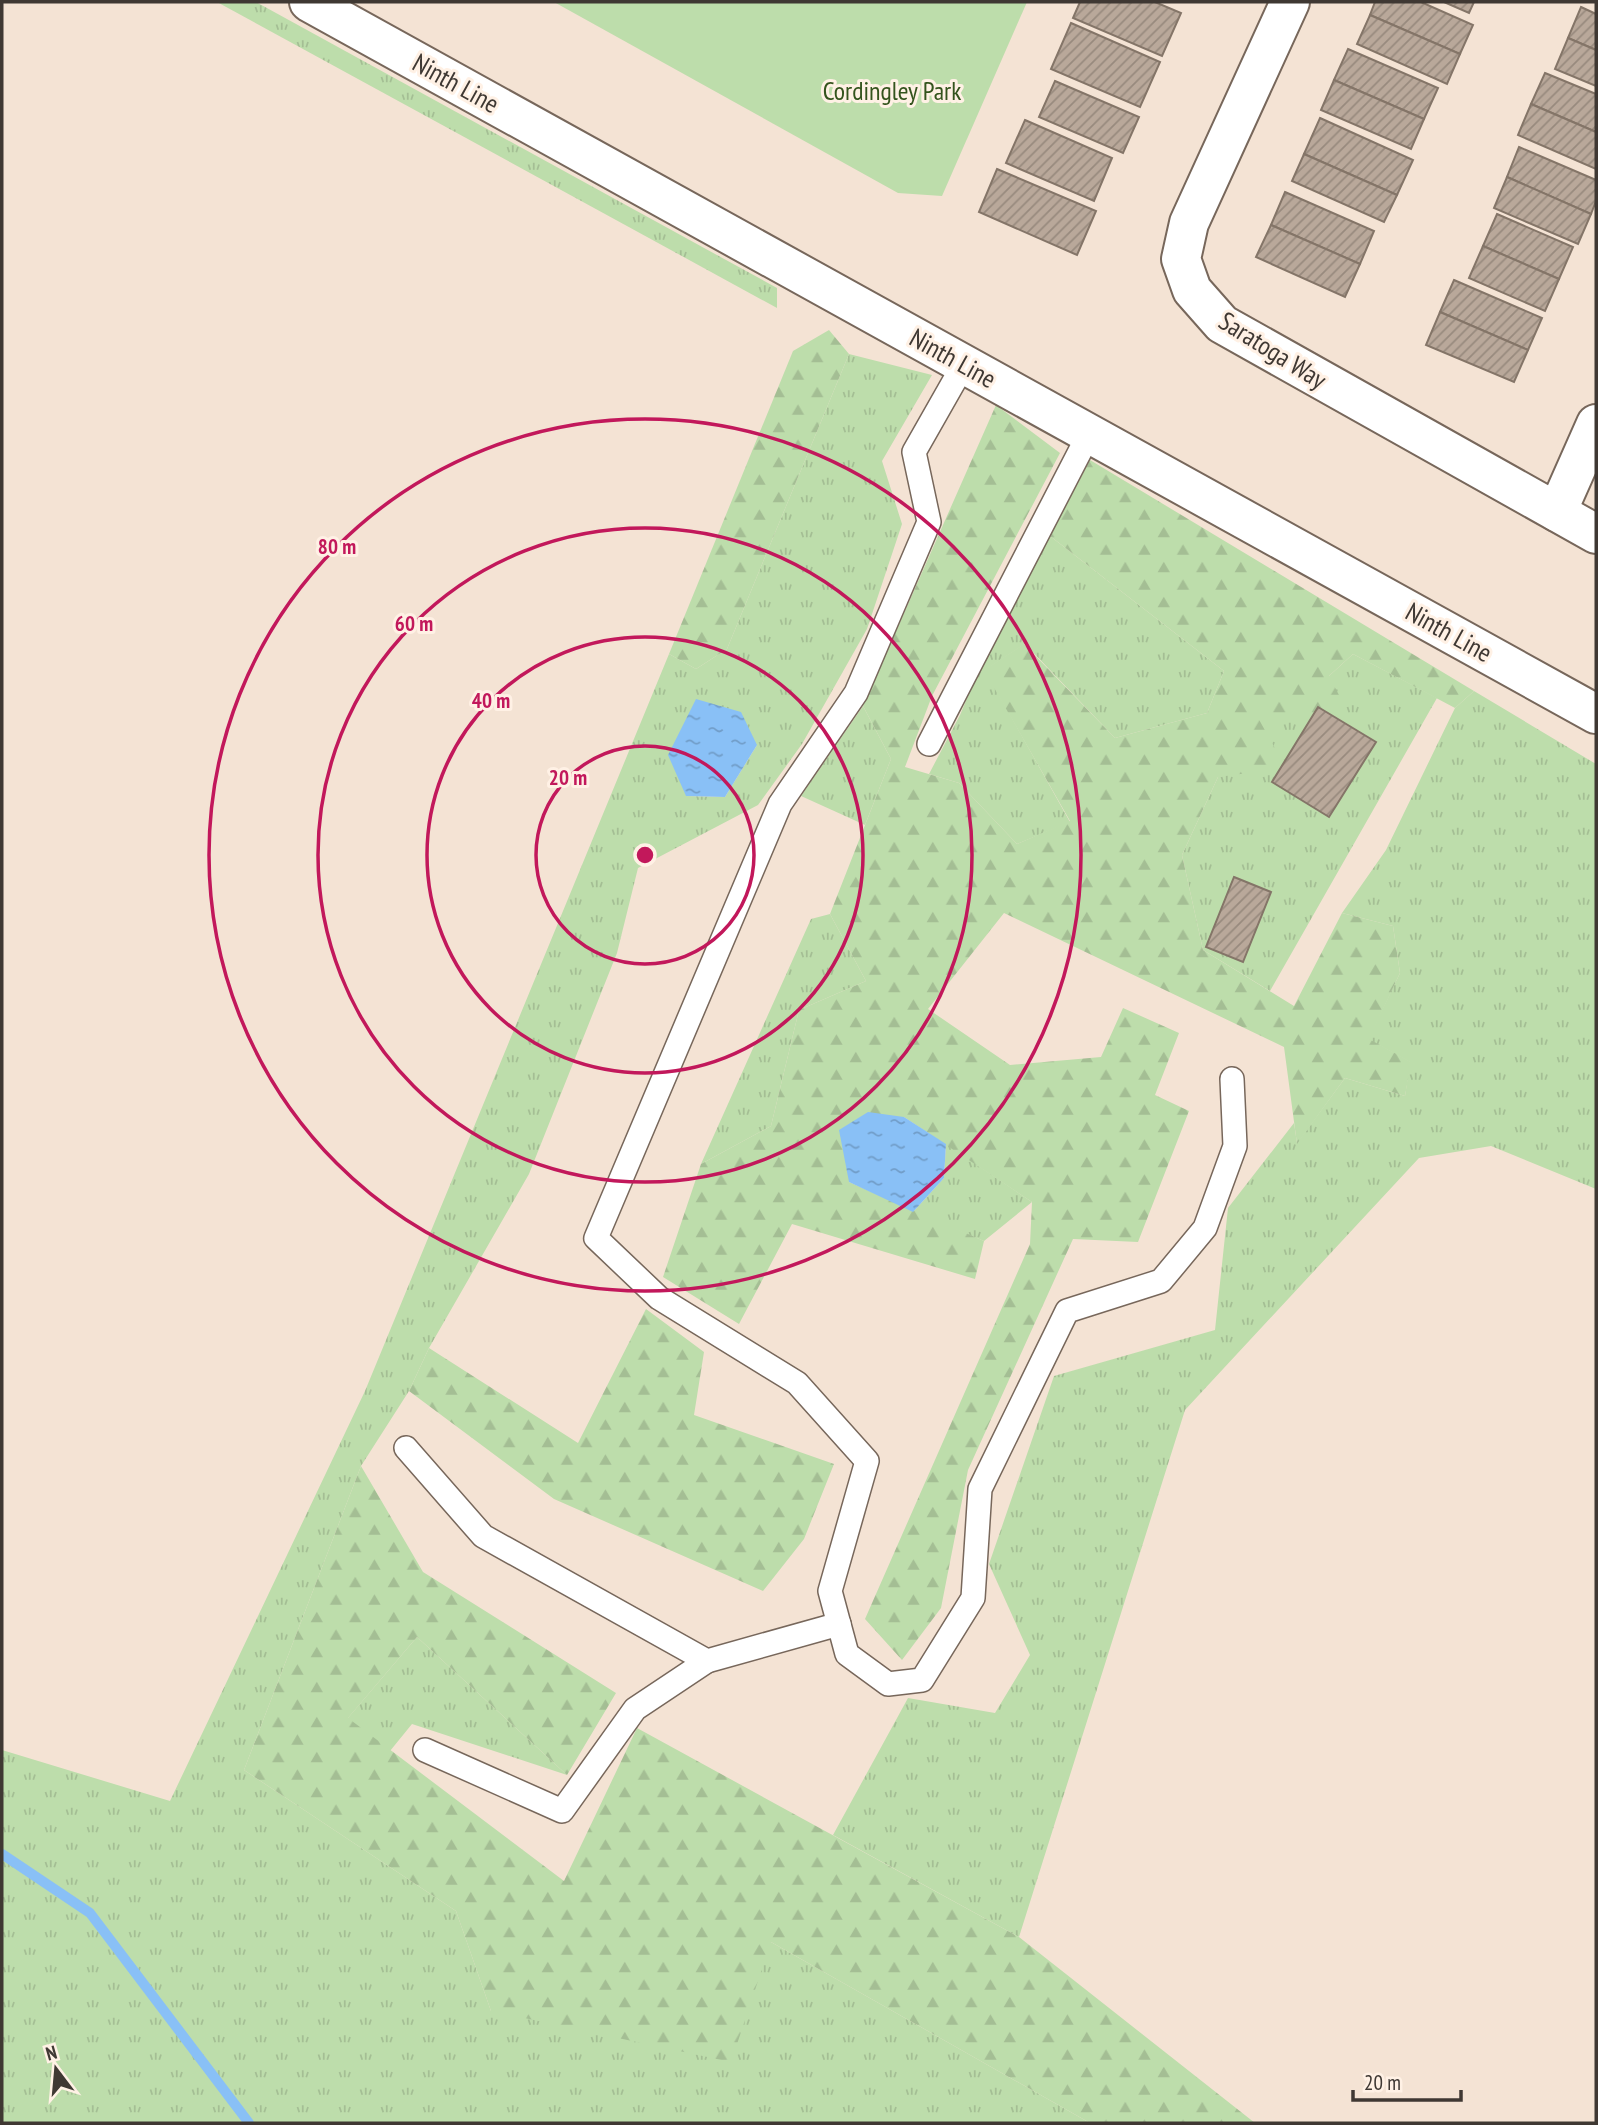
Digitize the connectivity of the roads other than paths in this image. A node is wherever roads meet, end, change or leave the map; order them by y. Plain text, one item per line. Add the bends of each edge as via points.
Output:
1 (309, 2) edge
2 (1290, 2) edge
3 (964, 364) junction
4 (1596, 424) edge
5 (1089, 434) junction
6 (1557, 512) junction
7 (1596, 534) edge
8 (1596, 714) edge
9 (929, 744) dead end
10 (1232, 1079) dead end
11 (406, 1447) dead end
12 (839, 1624) junction
13 (707, 1661) junction
14 (425, 1751) dead end

1 - 3 main road, Ninth Line
2 - 6 main road, Saratoga Way via 1189,222 1181,259 1192,290 1222,324
3 - 5 main road, Ninth Line
3 - 12 lane via 914,452 929,522 856,693 780,804 596,1238 659,1298 797,1383 867,1461 830,1591
4 - 6 main road
5 - 8 main road, Ninth Line
5 - 9 lane
6 - 7 main road, Saratoga Way
10 - 12 lane via 1235,1146 1205,1228 1161,1282 1067,1311 980,1489 972,1598 922,1680 888,1684 847,1654
11 - 13 lane via 483,1536
12 - 13 lane
13 - 14 lane via 635,1709 562,1811

